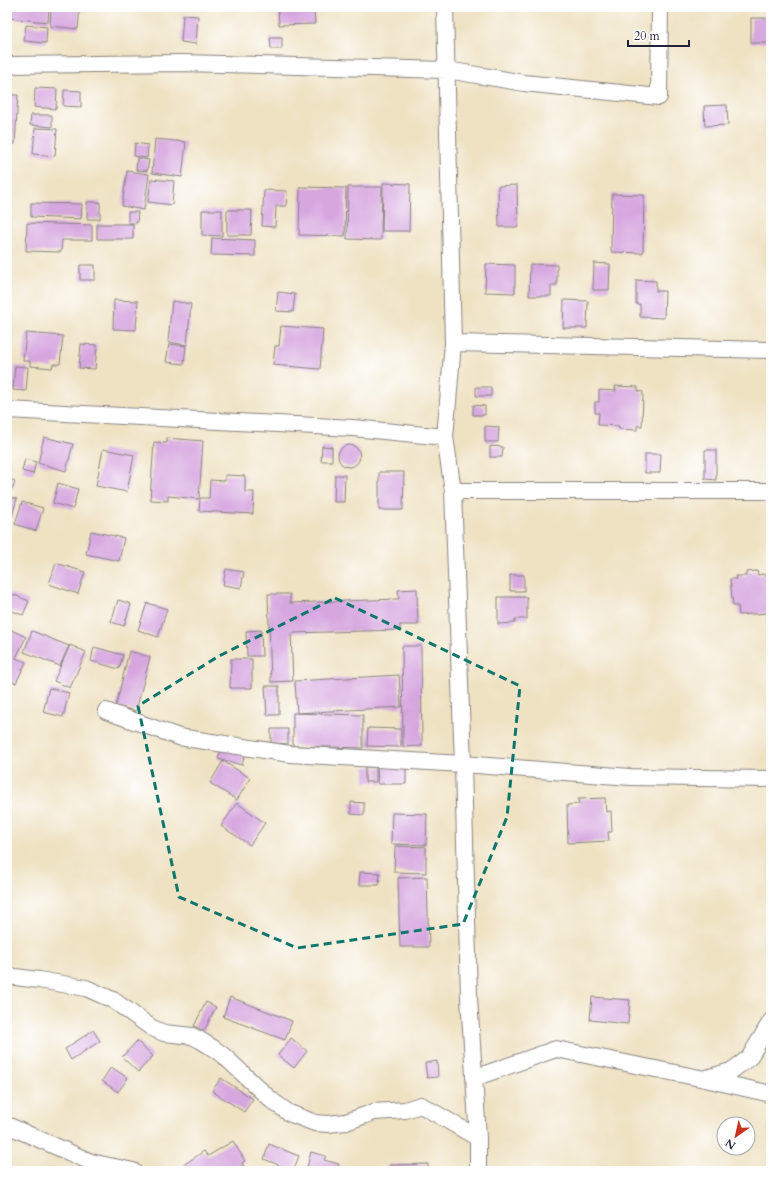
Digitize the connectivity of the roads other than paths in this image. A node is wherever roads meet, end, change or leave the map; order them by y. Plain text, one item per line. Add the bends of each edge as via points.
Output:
1 (444, 7) edge
2 (660, 7) edge
3 (7, 65) edge
4 (447, 70) junction
5 (453, 343) junction
6 (771, 350) edge
7 (7, 410) edge
8 (445, 437) junction
9 (453, 491) junction
10 (771, 491) edge
11 (106, 711) dead end
12 (463, 764) junction
13 (771, 779) edge
14 (7, 976) edge
15 (771, 1021) edge
16 (474, 1078) junction
17 (705, 1079) junction
18 (771, 1094) edge
19 (7, 1125) edge
20 (478, 1138) junction
21 (133, 1171) edge
22 (478, 1171) edge

1 - 4 street
2 - 4 street via 659,97 524,83
3 - 4 street via 182,63
4 - 5 street
5 - 6 street
5 - 8 street
7 - 8 street via 347,428
8 - 9 street
9 - 10 street
9 - 12 street
11 - 12 street via 179,737 290,754
12 - 13 street via 630,777
12 - 16 street via 469,998
14 - 20 street via 86,988 113,1000 152,1028 164,1033 192,1036 224,1056 270,1100 289,1113 315,1123 346,1122 374,1112 404,1110 421,1105
15 - 17 street via 749,1058 731,1071
16 - 17 street via 556,1049
16 - 20 street
17 - 18 street
19 - 21 street via 91,1162
20 - 22 street

